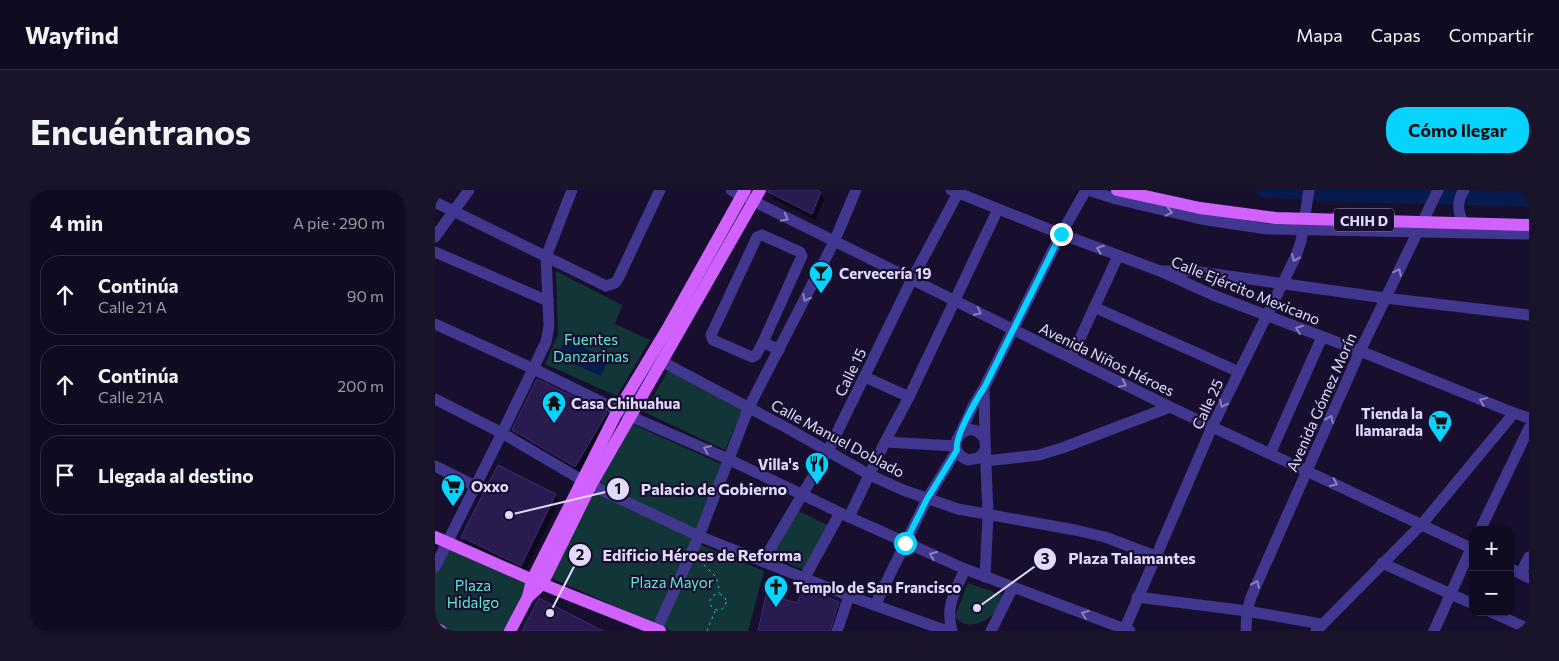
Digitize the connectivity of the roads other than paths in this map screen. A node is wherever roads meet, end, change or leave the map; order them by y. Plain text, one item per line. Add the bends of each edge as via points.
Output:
1 (469, 190) edge
2 (571, 190) edge
3 (660, 190) edge
4 (856, 190) edge
5 (1087, 190) edge
6 (1117, 190) edge
7 (1309, 190) edge
8 (1438, 190) edge
9 (1464, 190) edge
10 (954, 191) edge
11 (746, 193) edge
12 (435, 202) edge
13 (998, 209) junction
14 (452, 212) junction
15 (1529, 225) edge
16 (1304, 229) junction
17 (1418, 231) junction
18 (1472, 232) junction
19 (1061, 234) junction
20 (1529, 234) edge
21 (435, 237) edge
22 (834, 242) junction
23 (435, 252) edge
24 (1118, 256) junction
25 (546, 257) junction
26 (1160, 271) junction
27 (911, 280) junction
28 (1283, 284) junction
29 (1385, 298) junction
30 (548, 301) junction
31 (955, 301) junction
32 (1094, 307) junction
33 (1529, 316) edge
34 (1267, 317) junction
35 (435, 324) edge
36 (1013, 330) junction
37 (435, 332) edge
38 (1322, 337) junction
39 (763, 342) junction
40 (779, 350) junction
41 (1361, 351) junction
42 (1071, 358) junction
43 (661, 361) junction
44 (533, 372) junction
45 (1239, 372) junction
46 (865, 377) junction
47 (984, 388) junction
48 (909, 397) junction
49 (435, 399) edge
50 (749, 407) junction
51 (1170, 407) junction
52 (618, 410) junction
53 (1514, 413) junction
54 (630, 416) junction
55 (1529, 418) edge
56 (1213, 427) junction
57 (1529, 428) edge
58 (503, 433) junction
59 (961, 434) junction
60 (885, 442) junction
61 (956, 448) junction
62 (986, 450) junction
63 (828, 451) junction
64 (1269, 454) junction
65 (728, 459) junction
66 (435, 466) edge
67 (1307, 470) junction
68 (870, 475) junction
69 (582, 480) junction
70 (475, 486) junction
71 (597, 488) dead end
72 (803, 494) junction
73 (927, 499) junction
74 (845, 515) junction
75 (988, 515) junction
76 (1422, 524) junction
77 (1482, 526) edge
78 (699, 536) junction
79 (441, 539) edge
80 (905, 543) junction
81 (1469, 546) edge
82 (1469, 553) edge
83 (1155, 556) junction
84 (1529, 557) edge
85 (763, 561) junction
86 (1382, 563) junction
87 (435, 567) edge
88 (965, 570) junction
89 (1520, 573) edge
90 (805, 577) junction
91 (985, 577) junction
92 (537, 582) junction
93 (1013, 587) junction
94 (1450, 594) junction
95 (849, 596) junction
96 (1137, 597) junction
97 (1469, 602) edge
98 (875, 606) junction
99 (1247, 611) junction
100 (1499, 616) edge
101 (435, 628) edge
102 (1318, 628) edge
103 (658, 630) edge
104 (1127, 630) edge
105 (1529, 630) edge
106 (441, 631) edge
107 (510, 631) edge
108 (837, 631) edge
109 (947, 631) edge
110 (952, 631) edge
111 (991, 631) edge
112 (1246, 631) edge
113 (1433, 631) edge

1 - 14 street
2 - 25 street
3 - 25 street via 615,283 606,286
4 - 22 street
5 -> 16 street via 1201,219 1267,229
5 - 19 street
6 - 15 main road, CHIH D, bridge via 1200,208 1276,218
7 - 16 street, Calle 25
8 - 17 street, Avenida Gómez Morín
9 - 18 street via 1458,206 1460,217
10 - 13 street, Calle Ejército Mexicano
10 - 27 street, Calle 15
11 -> 22 street, Avenida Niños Héroes
11 - 43 main road
11 - 52 main road
12 - 14 street
13 - 19 street, Calle Ejército Mexicano
13 - 31 street
14 - 21 street
14 - 25 street
16 - 17 street
16 -> 28 street, Calle 25
17 - 18 street
29 -> 17 street, Avenida Gómez Morín
18 - 20 street
24 -> 19 street, Calle Ejército Mexicano
19 - 36 street
22 - 27 street, Avenida Niños Héroes
22 -> 40 street
23 - 30 street
24 - 26 street, Calle Ejército Mexicano
24 - 32 street
25 - 30 street
26 - 28 street via 1193,271
26 - 34 street, Calle Ejército Mexicano
27 - 31 street, Avenida Niños Héroes
27 - 46 street, Calle 15
28 - 29 street
28 - 34 street, Calle 25
29 - 33 street
29 - 41 street, Avenida Gómez Morín
30 - 44 street via 548,335
31 -> 36 street, Avenida Niños Héroes
31 - 48 street
32 - 42 street
32 - 45 street
38 -> 34 street, Calle Ejército Mexicano
34 - 45 street, Calle 25
35 - 44 street
36 - 42 street, Avenida Niños Héroes
36 - 47 street
37 - 44 street
38 - 41 street, Calle Ejército Mexicano
38 - 64 street
39 - 39 street via 752,357 713,340 711,335 757,237 762,235 800,252 802,256
39 - 40 street
40 - 50 street
53 -> 41 street, Calle Ejército Mexicano
67 -> 41 street, Avenida Gómez Morín
42 -> 51 street, Avenida Niños Héroes
43 - 50 street, Calle Manuel Doblado
43 - 54 main road
44 - 52 street
44 - 58 street
45 -> 56 street, Calle 25
46 - 48 street
46 - 63 street, Calle 15
47 - 59 street
47 - 62 street
48 - 60 street
49 - 58 street
50 - 63 street, Calle Manuel Doblado
50 - 65 street
51 - 56 street, Avenida Niños Héroes
51 - 62 street via 1039,455
52 - 54 street
52 - 69 main road
53 - 55 street, Calle Ejército Mexicano
53 - 76 street
65 -> 54 street
54 - 92 main road
56 - 64 street, Avenida Niños Héroes
56 - 83 street, Calle 25
57 - 77 street
58 - 69 street
58 - 70 street
59 - 61 street
59 - 62 street via 965,430 977,431
60 - 61 street
60 - 68 street
61 - 62 street via 968,460 979,458
61 - 73 street
62 - 75 street
63 - 68 street, Calle Manuel Doblado
63 - 72 street, Calle 15
64 - 67 street, Avenida Niños Héroes
65 - 72 street
65 - 78 street
66 - 70 street
67 -> 76 street, Avenida Niños Héroes
99 -> 67 street, Avenida Gómez Morín
68 - 73 street, Calle Manuel Doblado
68 - 74 street
69 - 92 main road
70 - 79 street
71 - 78 street
72 - 74 street
72 - 85 street, Calle 15
73 - 75 street, Calle Manuel Doblado
73 - 80 street
74 - 80 street
74 - 90 street
75 - 83 street, Calle Manuel Doblado via 1097,535
75 - 91 street
76 - 81 street, Avenida Niños Héroes
76 - 86 street
78 - 85 street
78 - 103 street
79 - 87 street
79 - 92 main road
88 -> 80 street
80 - 98 street
82 - 94 street
83 - 96 street, Calle 25
84 - 89 street
85 - 90 street
86 - 94 street
86 - 102 street
88 - 91 street
88 - 110 street via 950,606
90 - 95 street
91 - 93 street
92 - 103 main road
92 - 107 main road
104 -> 93 street
93 - 111 street
94 - 97 street
94 - 113 street
95 - 98 street
95 - 108 street
96 - 99 street
96 - 104 street, Calle 25
98 - 109 street
99 - 102 street
99 - 112 street, Avenida Gómez Morín
100 - 105 street
101 - 106 main road

